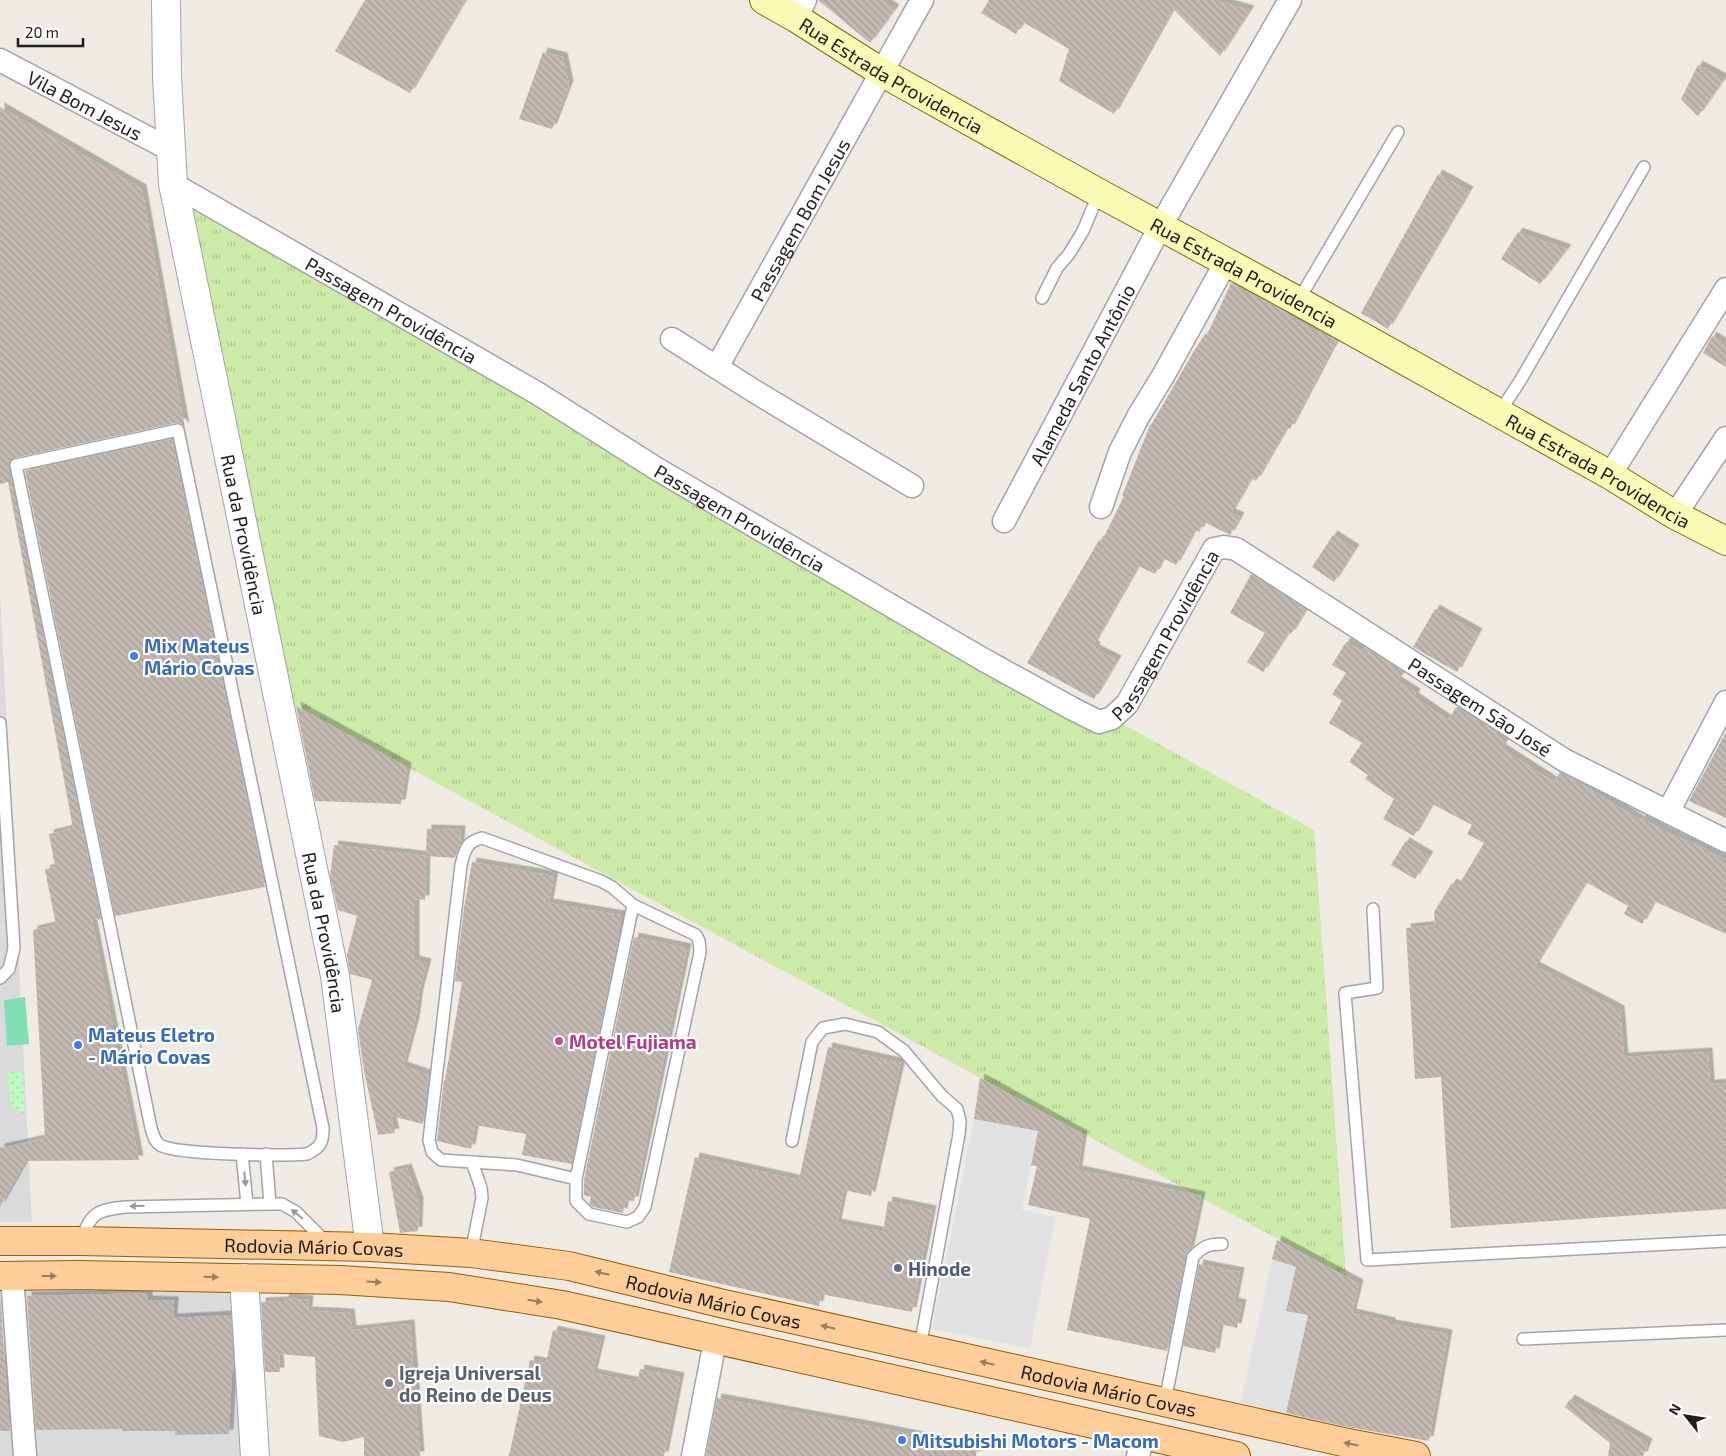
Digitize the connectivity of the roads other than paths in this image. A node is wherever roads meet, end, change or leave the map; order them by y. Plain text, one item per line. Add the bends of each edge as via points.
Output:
1 (166, 0) edge
2 (764, 0) edge
3 (922, 0) edge
4 (1290, 0) edge
5 (801, 9) edge
6 (0, 60) edge
7 (883, 73) junction
8 (1398, 132) dead end
9 (171, 150) junction
10 (1644, 168) dead end
11 (173, 184) junction
12 (1099, 193) junction
13 (1160, 227) junction
14 (1226, 262) junction
15 (1726, 289) edge
16 (1042, 298) dead end
17 (1298, 301) junction
18 (672, 339) dead end
19 (717, 367) junction
20 (1499, 414) junction
21 (1726, 438) edge
22 (1610, 476) junction
23 (912, 486) dead end
24 (1101, 507) dead end
25 (1675, 515) junction
26 (1004, 521) dead end
27 (1726, 541) edge
28 (1245, 554) joint
29 (1726, 702) edge
30 (0, 723) edge
31 (1668, 812) junction
32 (1726, 842) edge
33 (633, 905) junction
34 (1372, 909) dead end
35 (0, 978) edge
36 (792, 1142) dead end
37 (242, 1154) junction
38 (266, 1154) junction
39 (472, 1162) junction
40 (576, 1179) junction
41 (247, 1204) junction
42 (270, 1204) junction
43 (0, 1241) edge
44 (81, 1241) junction
45 (1726, 1241) edge
46 (149, 1243) junction
47 (1222, 1244) dead end
48 (298, 1247) junction
49 (332, 1247) junction
50 (370, 1247) junction
51 (471, 1253) junction
52 (6, 1276) edge
53 (148, 1276) junction
54 (244, 1278) junction
55 (294, 1279) junction
56 (1726, 1330) edge
57 (1523, 1339) dead end
58 (715, 1341) junction
59 (920, 1348) junction
60 (1165, 1402) junction
61 (1140, 1446) edge
62 (25, 1456) edge
63 (255, 1456) edge
64 (693, 1456) edge
65 (1236, 1456) edge
66 (1416, 1456) edge

1 - 9 street, Rua da Providência
2 - 5 main road, Rua Estrada Providencia
3 - 7 street, Passagem Bom Jesus
4 - 13 street, Alameda Santo Antônio
5 - 7 main road, Rua Estrada Providencia
6 - 9 street, Vila Bom Jesus
7 - 12 main road, Rua Estrada Providencia
7 - 19 street, Passagem Bom Jesus
8 - 17 lane
9 - 11 street, Rua da Providência
10 - 20 lane
11 - 28 street, Passagem Providência via 537,393 657,469 984,660 1099,722 1112,718 1127,704 1214,549 1236,548
11 - 50 street, Rua da Providência via 335,976
12 - 13 main road, Rua Estrada Providencia
12 - 16 lane via 1083,231 1057,268
13 - 14 main road, Rua Estrada Providencia
13 - 26 street, Alameda Santo Antônio
14 - 17 main road, Rua Estrada Providencia
14 - 24 street via 1138,415 1120,452
15 - 22 street
17 - 20 main road, Rua Estrada Providencia
18 - 19 street
19 - 23 street
20 - 22 main road, Rua Estrada Providencia
21 - 25 street
22 - 25 main road, Rua Estrada Providencia
25 - 27 main road, Rua Estrada Providencia
28 - 31 street, Passagem São José via 1564,760
29 - 31 street
30 - 35 lane via 14,948 9,969
31 - 32 street, Passagem São José
33 - 39 lane via 601,881 482,838 472,841 465,850 429,1140 432,1152 441,1160
33 - 40 lane
33 - 40 lane via 696,935 700,952 645,1207 638,1217 627,1222 589,1214 576,1201
34 - 45 lane via 1377,988 1345,993 1367,1260
36 - 59 lane via 812,1042 823,1028 845,1024 878,1032 904,1051 956,1109 960,1121 959,1134
37 - 38 lane
37 - 38 lane via 168,1148 156,1141 151,1128 16,465 178,430 323,1128 323,1141 316,1150 307,1154
37 -> 41 lane
38 - 42 lane
39 - 40 lane via 517,1165
39 - 51 lane via 482,1198
41 - 42 lane
41 -> 44 lane via 105,1209 86,1226
49 -> 42 lane via 296,1212 282,1204
43 - 44 main road, Rodovia Mário Covas
44 - 46 main road, Rodovia Mário Covas
46 - 48 main road, Rodovia Mário Covas
46 - 53 main road via 138,1253 136,1263 139,1270
47 - 60 lane via 1210,1244 1193,1257
48 - 49 main road, Rodovia Mário Covas
48 - 55 main road via 308,1259 305,1268
49 - 50 main road, Rodovia Mário Covas
50 - 51 main road, Rodovia Mário Covas
59 -> 51 main road, Rodovia Mário Covas via 569,1266
52 -> 53 main road, Rodovia Mário Covas
52 - 62 street
53 -> 54 main road, Rodovia Mário Covas
54 - 55 main road, Rodovia Mário Covas
54 - 63 street
55 -> 58 main road, Rodovia Mário Covas via 449,1287 562,1305
56 - 57 lane
58 - 61 main road, Rodovia Mário Covas
58 - 64 street
60 -> 59 main road, Rodovia Mário Covas
66 -> 60 main road, Rodovia Mário Covas
61 - 65 main road, Rodovia Mário Covas

